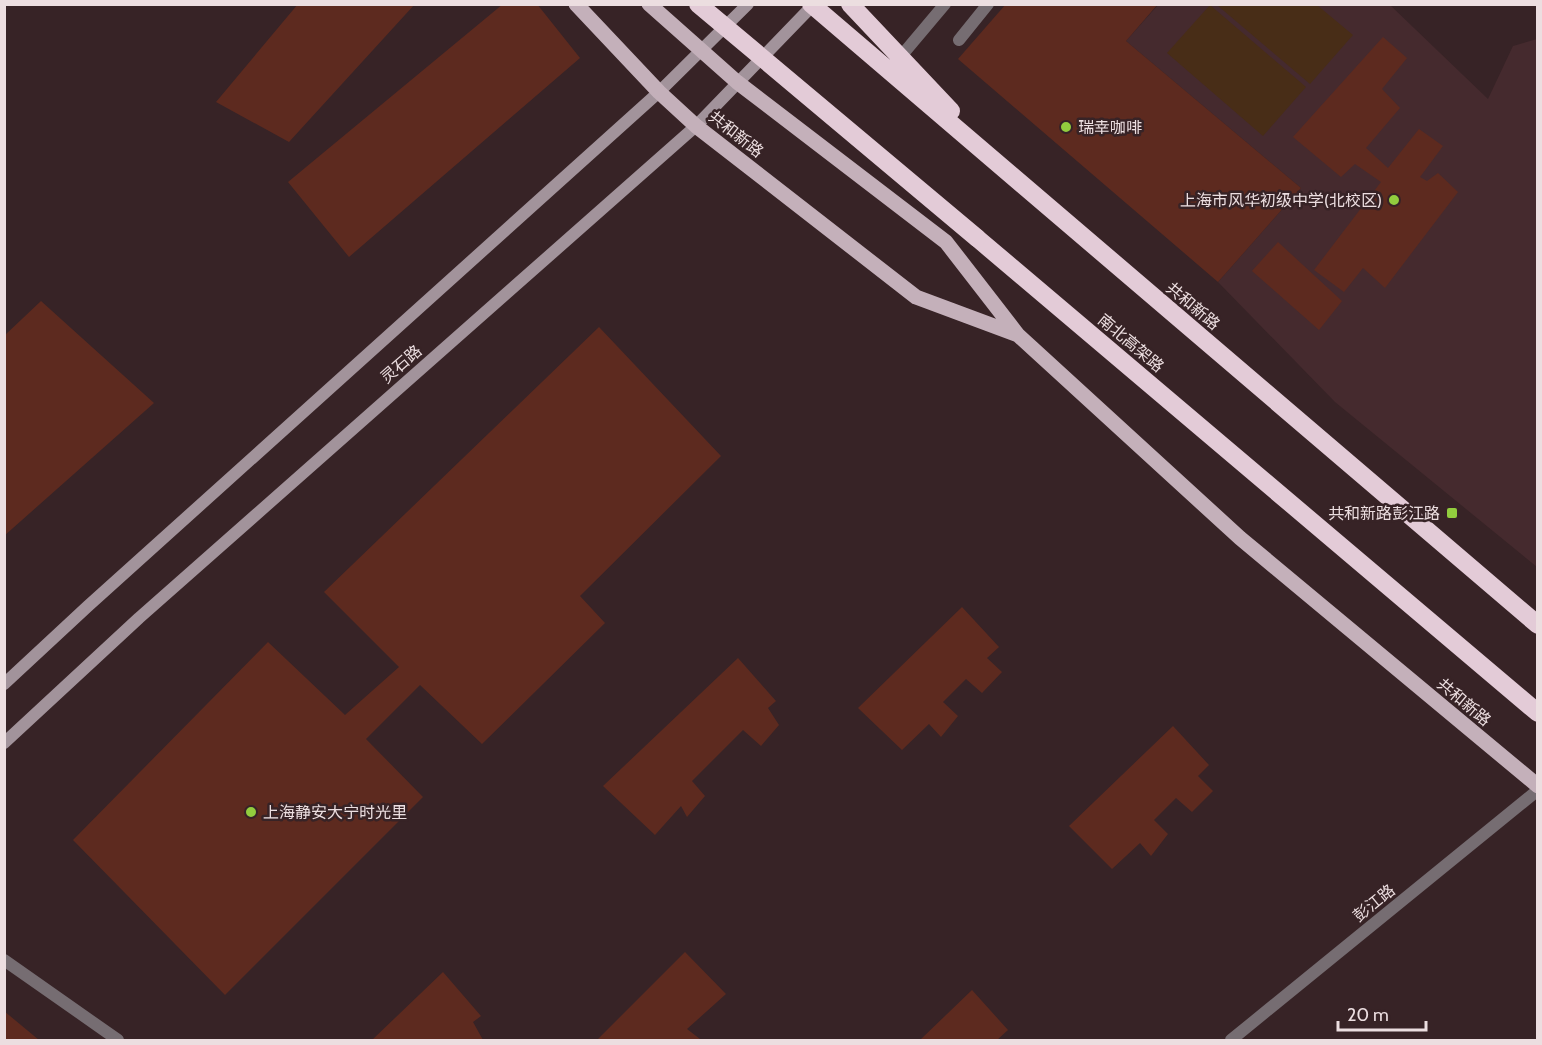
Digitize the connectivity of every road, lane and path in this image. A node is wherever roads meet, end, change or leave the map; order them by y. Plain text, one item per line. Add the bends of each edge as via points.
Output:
1 (576, 4) edge
2 (649, 4) edge
3 (698, 4) edge
4 (748, 4) edge
5 (812, 4) edge
6 (843, 4) edge
7 (850, 4) edge
8 (945, 4) edge
9 (988, 4) edge
10 (959, 40) dead end
11 (701, 51) junction
12 (897, 61) junction
13 (737, 82) junction
14 (659, 92) junction
15 (696, 126) junction
16 (1018, 182) junction
17 (1018, 335) junction
18 (1538, 615) edge
19 (1538, 625) edge
20 (4, 684) edge
21 (1538, 713) edge
22 (4, 743) edge
23 (1538, 788) edge
24 (4, 960) edge
25 (118, 1041) edge
26 (1232, 1041) edge

1 - 14 main road, 共和新路
2 - 11 main road, 共和新路
3 - 21 highway, 南北高架路, bridge
4 - 11 main road, 灵石路
5 - 13 main road, 灵石路
5 - 16 highway, bridge
6 - 12 main road, 共和新路
7 - 16 highway, bridge
8 - 12 street
9 - 10 street
11 - 13 main road, 共和新路
11 - 14 main road, 灵石路
12 - 18 main road, 共和新路 via 1001,170
13 - 15 main road, 灵石路
13 - 17 main road, 共和新路 via 946,242
14 - 15 main road, 共和新路
14 - 20 main road, 灵石路
15 - 17 main road, 共和新路 via 916,297
15 - 22 main road, 灵石路 via 139,618
16 - 19 highway, bridge
17 - 23 main road, 共和新路 via 1240,538
23 - 26 street, 彭江路
24 - 25 street

